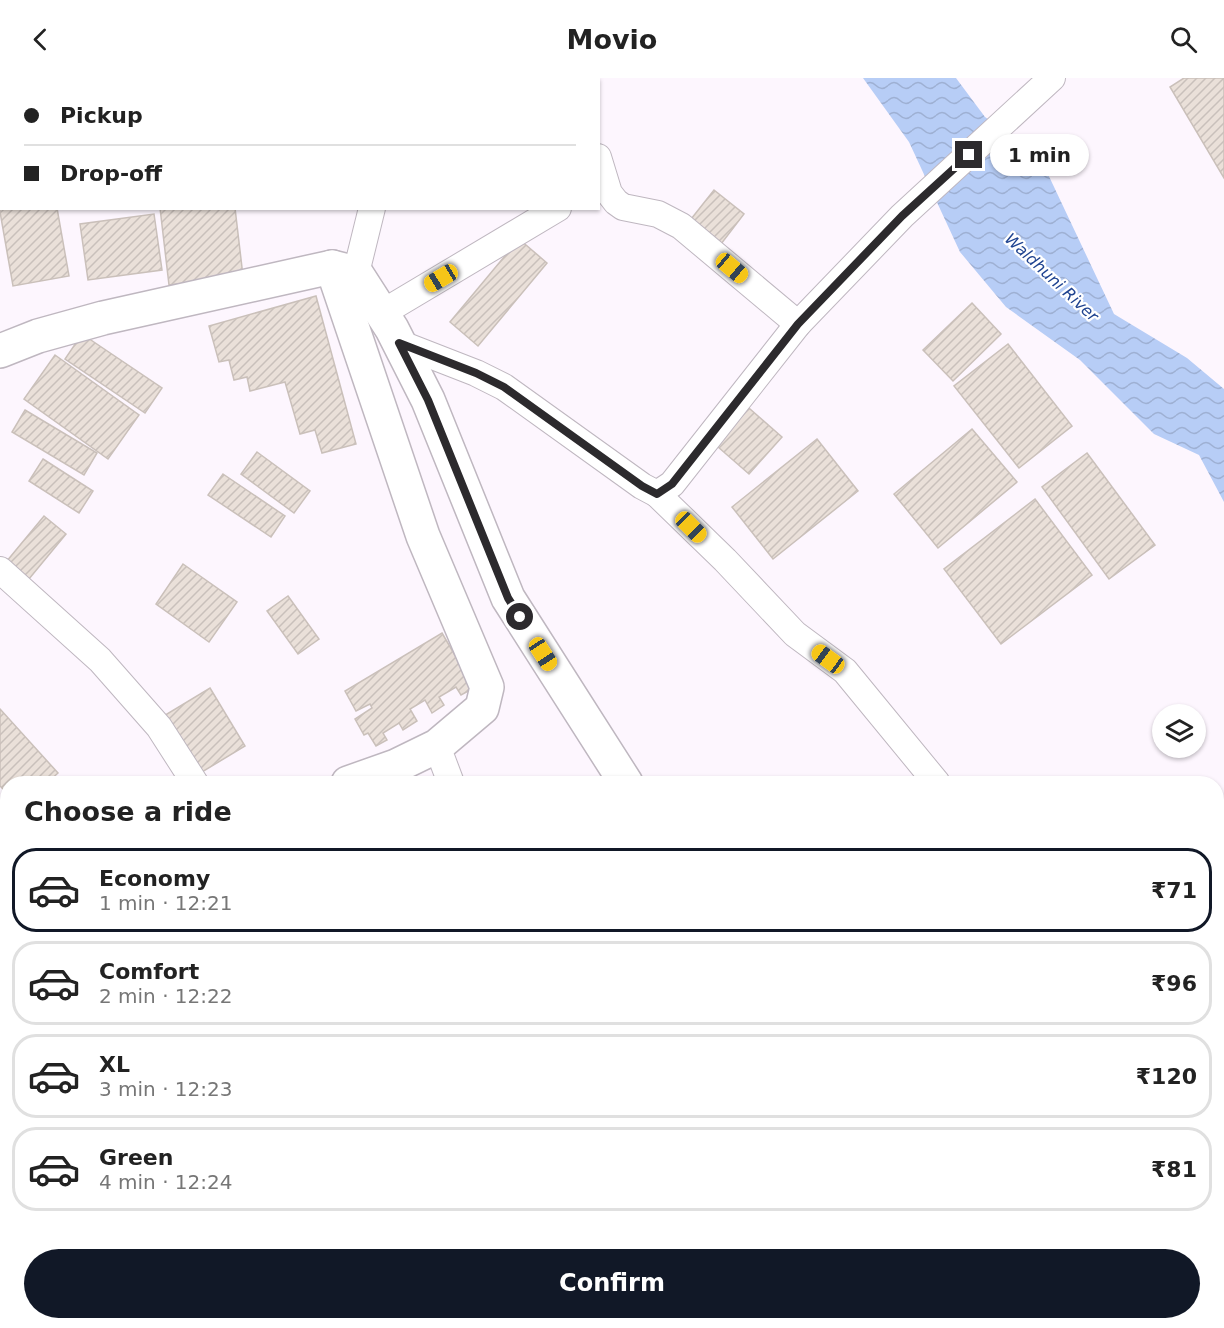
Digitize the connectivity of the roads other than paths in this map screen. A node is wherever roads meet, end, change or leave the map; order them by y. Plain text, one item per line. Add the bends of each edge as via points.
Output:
1 (1052, 78) edge
2 (600, 164) edge
3 (607, 201) edge
4 (371, 210) edge
5 (555, 210) edge
6 (344, 270) junction
7 (382, 313) junction
8 (798, 324) junction
9 (399, 343) junction
10 (0, 351) edge
11 (657, 494) junction
12 (0, 570) edge
13 (437, 746) junction
14 (190, 776) edge
15 (368, 776) edge
16 (448, 776) edge
17 (622, 776) edge
18 (931, 776) edge

1 - 8 street via 902,216
2 - 3 street via 609,193
3 - 8 street via 658,214 681,226
4 - 6 street
5 - 7 street
6 - 7 main road
6 - 10 main road via 103,318
6 - 13 main road via 423,536 487,687 482,708
7 - 9 main road
8 - 11 street via 672,484
9 - 11 street via 504,387
9 - 17 main road via 428,400 508,598
11 - 18 street via 795,634 845,671
12 - 14 street via 100,660 159,727
13 - 15 main road
13 - 16 street

